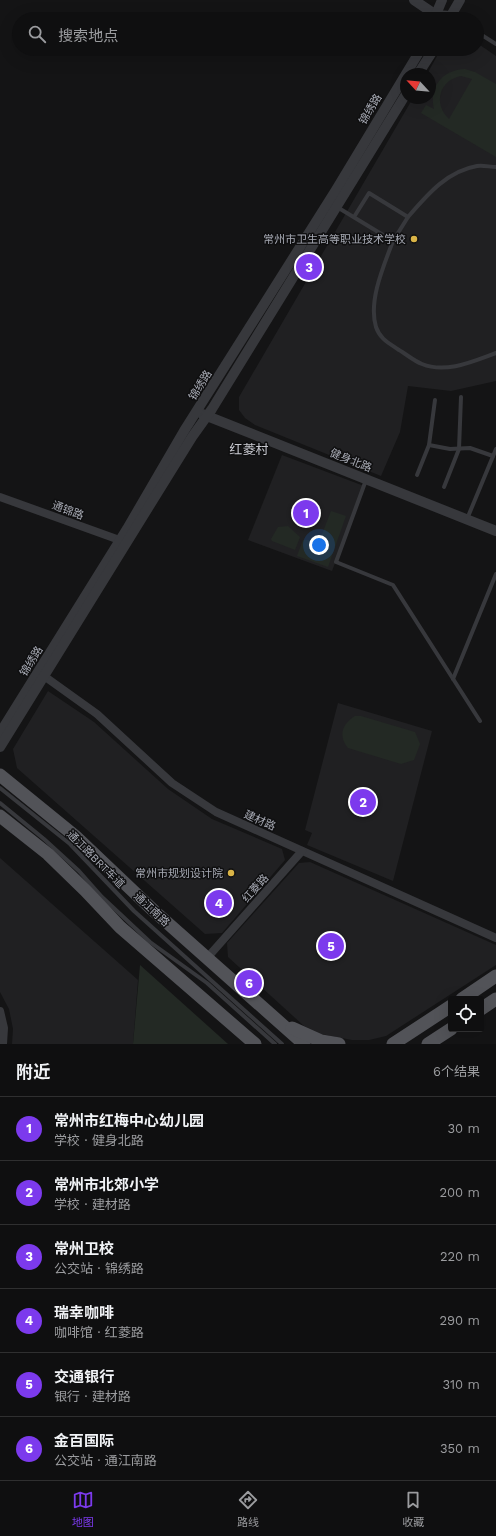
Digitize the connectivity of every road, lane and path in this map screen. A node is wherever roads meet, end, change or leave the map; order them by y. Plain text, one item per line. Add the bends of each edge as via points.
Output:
1 (414, 0) edge
2 (442, 0) edge
3 (460, 0) edge
4 (429, 12) edge
5 (437, 12) edge
6 (449, 12) edge
7 (455, 12) edge
8 (484, 36) edge
9 (496, 44) edge
10 (417, 56) edge
11 (430, 56) edge
12 (422, 68) edge
13 (400, 104) edge
14 (496, 167) edge
15 (337, 207) junction
16 (354, 217) junction
17 (408, 217) junction
18 (393, 241) junction
19 (496, 353) edge
20 (461, 397) dead end
21 (434, 400) dead end
22 (197, 412) junction
23 (207, 416) junction
24 (429, 445) junction
25 (459, 449) junction
26 (496, 449) edge
27 (493, 456) junction
28 (417, 476) dead end
29 (366, 479) junction
30 (444, 487) dead end
31 (0, 497) edge
32 (467, 519) junction
33 (496, 531) edge
34 (124, 542) junction
35 (496, 574) edge
36 (44, 676) junction
37 (453, 679) junction
38 (480, 721) dead end
39 (0, 733) edge
40 (0, 746) edge
41 (0, 776) edge
42 (0, 788) edge
43 (0, 803) edge
44 (0, 816) edge
45 (302, 851) junction
46 (496, 938) edge
47 (207, 958) junction
48 (496, 976) edge
49 (466, 996) edge
50 (496, 999) edge
51 (484, 1007) edge
52 (448, 1008) edge
53 (0, 1011) edge
54 (282, 1024) junction
55 (448, 1032) edge
56 (449, 1032) edge
57 (3, 1044) edge
58 (254, 1044) edge
59 (275, 1044) edge
60 (282, 1044) edge
61 (304, 1044) edge
62 (339, 1044) edge
63 (393, 1044) edge
64 (428, 1044) edge
65 (438, 1044) edge

1 - 4 street
2 - 5 street
2 - 6 street
3 - 7 street
8 - 9 lane
10 - 22 street, 锦绣路
11 - 12 street
13 - 15 street, 锦绣路
14 - 17 lane via 478,166 455,173 431,190
15 - 16 lane
15 - 23 street, 锦绣路
16 - 17 lane via 369,193
16 - 18 lane
17 - 18 lane
18 - 19 lane via 375,301 376,326 383,340 422,364 442,368 472,362
20 - 25 lane
21 - 24 lane
22 - 23 street, 健身北路
22 - 34 street, 锦绣路
23 - 29 street, 健身北路
23 - 34 street, 锦绣路
24 - 25 lane
24 - 28 lane
25 - 27 lane via 470,448
25 - 30 lane
26 - 27 lane
27 - 32 lane
29 - 32 street, 健身北路
29 - 37 lane via 336,562 393,585
31 - 34 street, 通锦路
32 - 33 street, 健身北路
34 - 36 street, 锦绣路
34 - 39 street, 锦绣路
35 - 37 lane
36 - 40 street, 锦绣路
36 - 45 street, 建材路 via 97,714 172,783 216,812
37 - 38 lane
41 - 47 main road, 通江南路 via 75,836
42 - 60 lane, 通江路BRT车道 via 70,844 134,911
43 - 59 lane, 通江路BRT车道 via 79,870 102,897 150,942 207,983
44 - 58 main road via 48,854 120,927
45 - 46 street, 建材路
45 - 47 street, 红菱路
47 - 54 main road, 通江南路
48 - 49 main road
50 - 51 main road
52 - 63 main road
53 - 57 street via 4,1028
54 - 61 main road, 通江南路
54 - 62 main road via 321,1041
55 - 64 main road
56 - 65 main road

